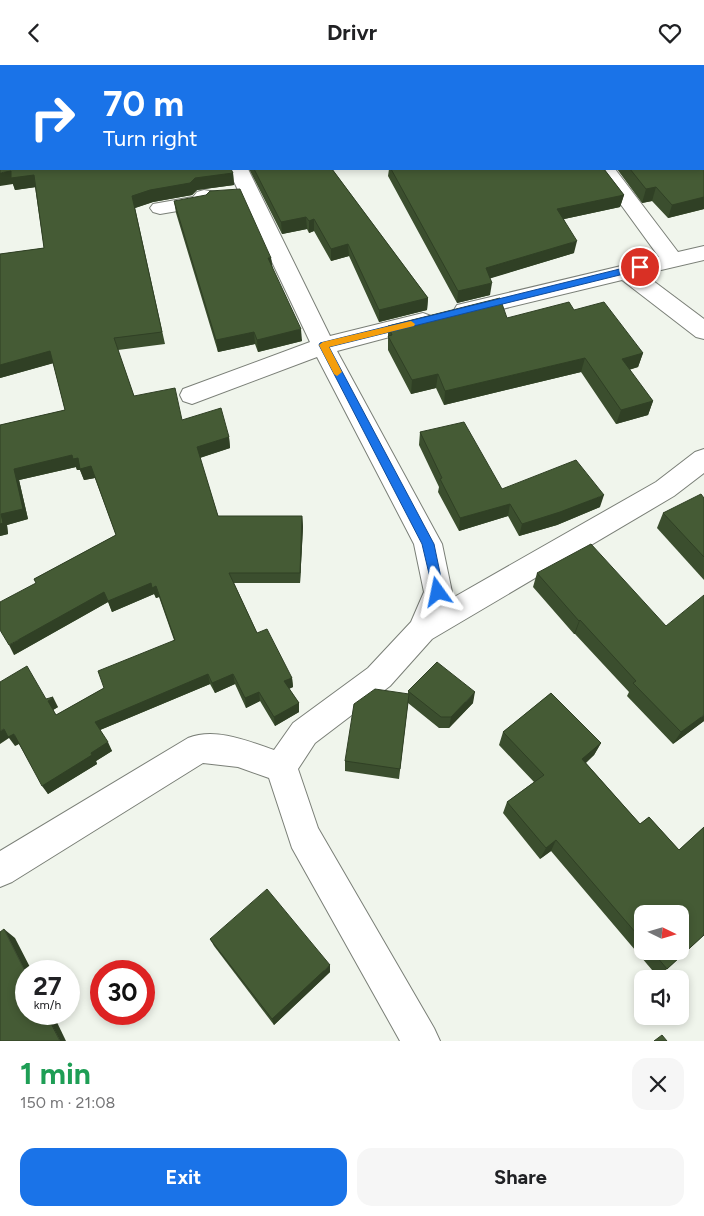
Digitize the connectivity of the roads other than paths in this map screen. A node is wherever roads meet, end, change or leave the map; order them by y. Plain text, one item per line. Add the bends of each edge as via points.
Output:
1 (606, 170) edge
2 (244, 180) edge
3 (160, 208) dead end
4 (704, 253) edge
5 (672, 260) junction
6 (625, 271) junction
7 (704, 331) edge
8 (323, 345) junction
9 (192, 395) dead end
10 (704, 459) edge
11 (422, 630) junction
12 (281, 767) junction
13 (0, 870) edge
14 (421, 1041) edge

1 - 5 street
2 - 3 street via 204,196 200,202
2 - 8 street
4 - 5 street
5 - 6 street
6 - 7 street
6 - 8 street
8 - 9 street
8 - 11 street via 428,544 438,592
10 - 11 street via 665,489
11 - 12 street via 379,677 304,733
12 - 13 street via 238,751 199,748
12 - 14 street via 304,836

